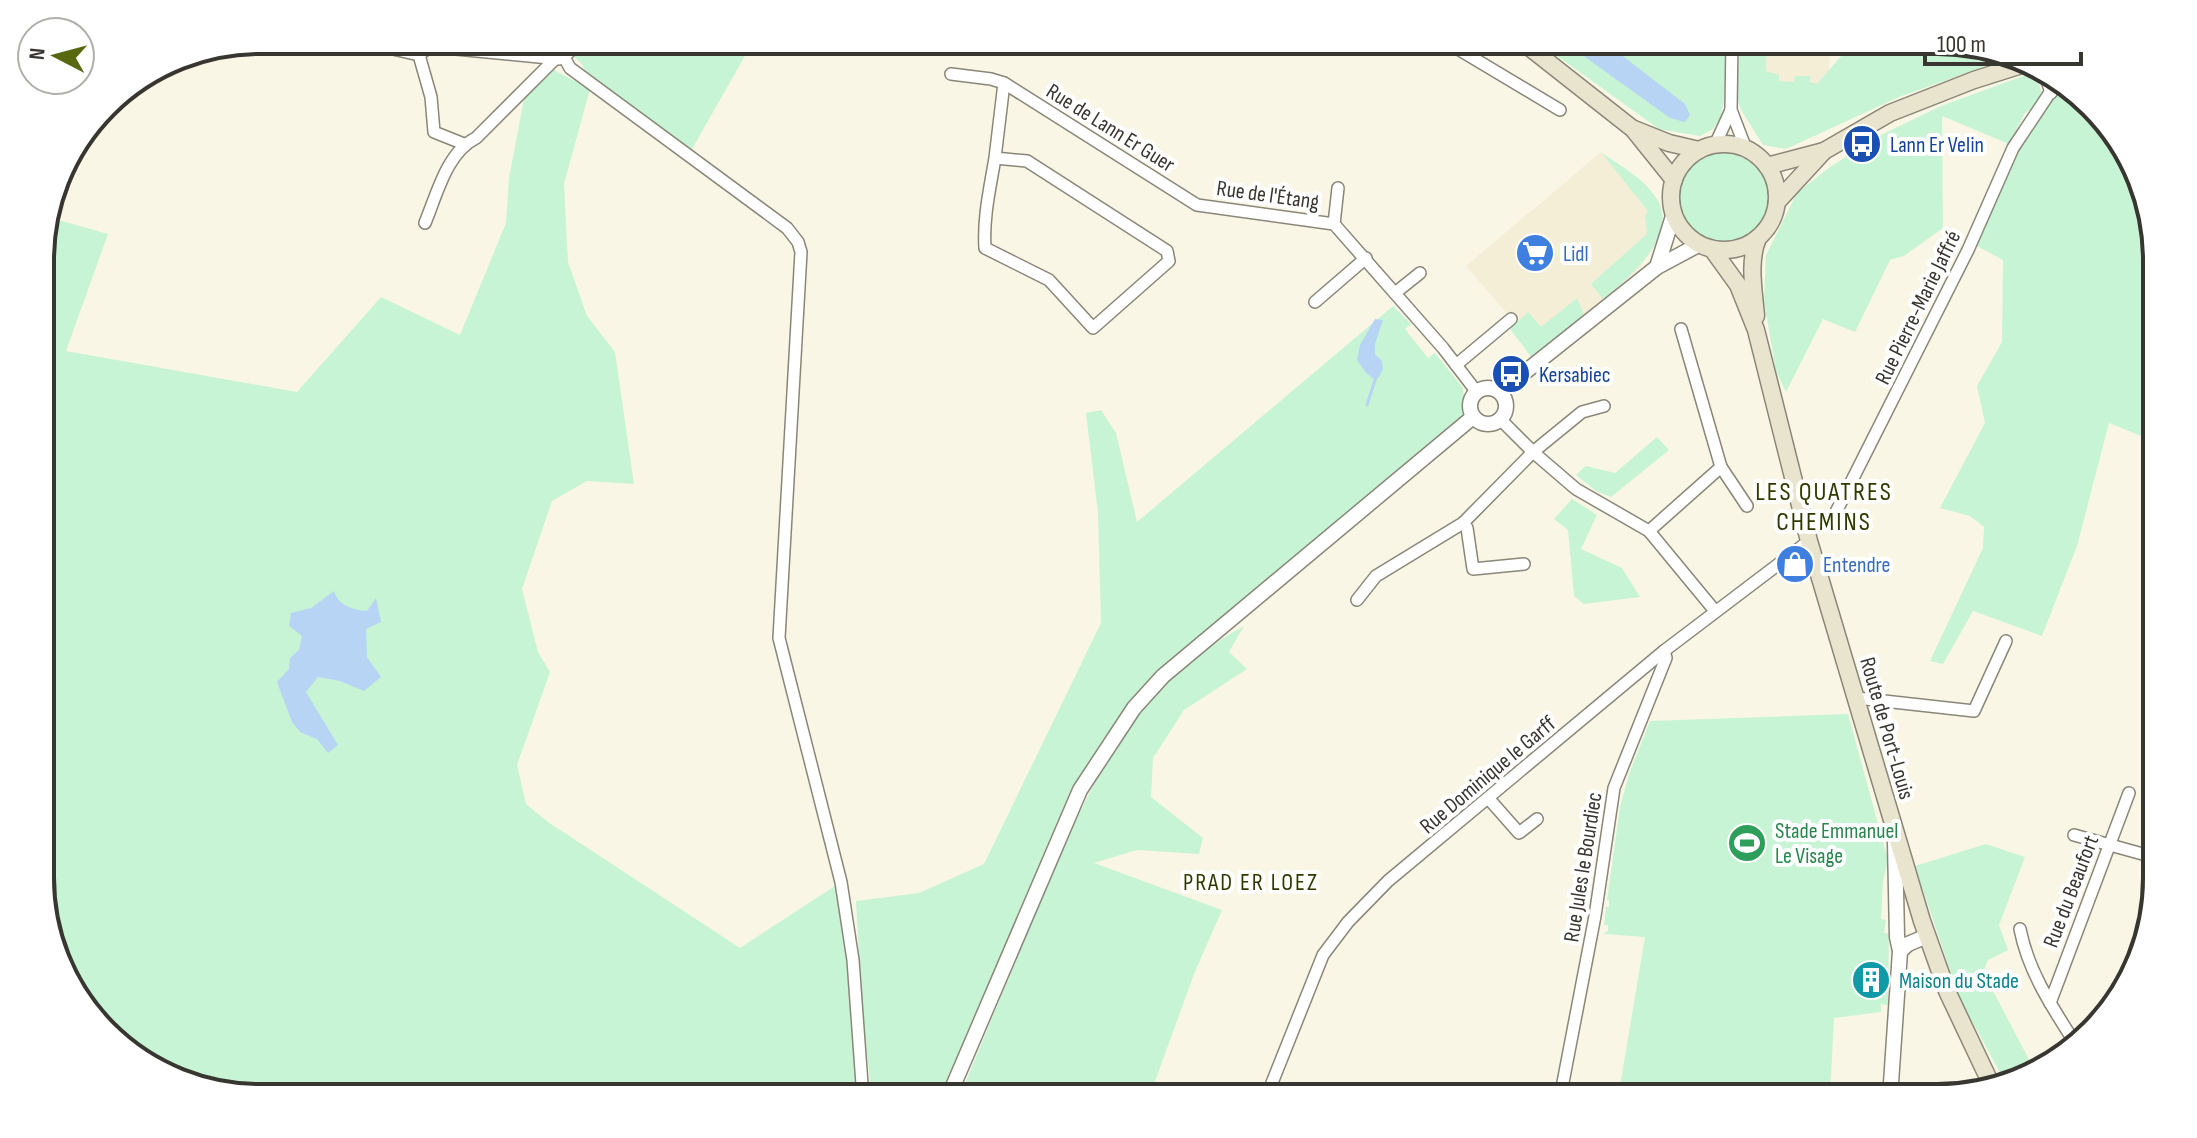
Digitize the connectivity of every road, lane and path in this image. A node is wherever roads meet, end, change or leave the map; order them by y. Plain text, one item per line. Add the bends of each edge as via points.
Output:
1 (415, 54) edge
2 (522, 54) edge
3 (565, 54) edge
4 (1466, 54) edge
5 (1538, 54) edge
6 (1732, 54) edge
7 (419, 55) joint
8 (559, 59) junction
9 (2011, 68) edge
10 (951, 74) dead end
11 (1004, 83) junction
12 (2052, 90) edge
13 (1560, 110) dead end
14 (1731, 110) junction
15 (1633, 129) junction
16 (464, 144) junction
17 (1707, 147) junction
18 (1746, 149) junction
19 (1824, 151) junction
20 (995, 158) junction
21 (1767, 166) junction
22 (1674, 180) junction
23 (1338, 188) dead end
24 (1777, 202) junction
25 (1197, 205) joint
26 (1674, 213) junction
27 (425, 223) dead end
28 (1334, 224) junction
29 (1758, 238) junction
30 (1706, 246) junction
31 (1366, 258) junction
32 (1657, 267) junction
33 (1420, 273) dead end
34 (1395, 293) junction
35 (1315, 302) dead end
36 (1511, 319) dead end
37 (1681, 329) dead end
38 (1756, 330) junction
39 (1456, 365) junction
40 (1476, 391) junction
41 (1500, 392) junction
42 (1604, 406) dead end
43 (1473, 417) junction
44 (1500, 419) junction
45 (1533, 452) junction
46 (1721, 467) junction
47 (1747, 506) dead end
48 (1463, 523) junction
49 (1649, 531) junction
50 (1810, 534) junction
51 (1524, 564) dead end
52 (1357, 600) dead end
53 (1715, 611) junction
54 (2006, 641) dead end
55 (1664, 651) junction
56 (1857, 698) junction
57 (2129, 793) dead end
58 (1489, 799) junction
59 (1537, 819) dead end
60 (1895, 833) junction
61 (2074, 835) dead end
62 (2109, 844) junction
63 (2143, 854) edge
64 (1897, 927) junction
65 (1924, 929) junction
66 (2020, 929) dead end
67 (1900, 951) junction
68 (2050, 1003) junction
69 (2070, 1035) edge
70 (1988, 1077) edge
71 (862, 1084) edge
72 (954, 1084) edge
73 (1272, 1084) edge
74 (1563, 1084) edge
75 (1891, 1084) edge

1 - 7 street
2 - 8 street
3 - 8 street
4 - 13 street
5 - 15 main road
6 - 14 street
7 - 16 street via 434,132
8 - 16 street
8 - 71 street via 787,228 801,252 779,638 841,882
9 - 19 main road via 1890,113
10 - 11 street, Rue de Lann Er Guer
11 - 20 street
11 - 25 street, Rue de Lann Er Guer
12 - 50 street, Rue Pierre-Marie Jaffré via 2013,148 1968,250 1833,518
14 - 17 street
14 - 18 street
15 - 17 main road via 1669,143
15 - 22 main road
16 - 27 street
17 - 18 main road via 1731,144
17 - 22 main road via 1684,163
18 - 21 main road
19 - 21 main road
19 - 24 main road
20 - 20 street via 985,248 1049,280 1093,328 1169,261 1167,251 1027,161
21 - 24 main road
22 - 26 main road
23 - 28 street
24 - 29 main road
25 - 28 street, Rue de l'Étang
26 - 30 main road via 1684,231
26 - 32 street
28 - 31 street, Rue de l'Étang
29 - 30 main road via 1736,249
29 - 38 main road, Route de Port-Louis via 1753,271
30 - 32 street
30 - 38 main road, Route de Port-Louis via 1738,285
31 - 34 street, Rue de l'Étang
31 - 35 street
32 - 41 street
33 - 34 street
34 - 39 street, Rue de l'Étang
36 - 39 street
37 - 46 street
38 - 50 main road, Route de Port-Louis
39 - 40 street, Rue de l'Étang
40 - 41 street via 1491,387
40 - 43 street via 1470,405
41 - 44 street via 1507,406
42 - 45 street via 1582,412
43 - 44 street via 1489,424
43 - 72 street via 1163,676 1134,708 1080,790
44 - 45 street
45 - 48 street
45 - 49 street via 1576,489
46 - 47 street
46 - 49 street
48 - 51 street via 1473,569
48 - 52 street via 1376,576
49 - 53 street
50 - 53 street, Rue Dominique le Garff
50 - 56 main road, Route de Port-Louis
53 - 55 street, Rue Dominique le Garff
54 - 56 street via 1974,711
55 - 58 street, Rue Dominique le Garff
55 - 74 street, Rue Jules le Bourdiec via 1666,658 1614,788
56 - 60 main road, Route de Port-Louis
57 - 62 street, Rue du Beaufort
58 - 59 street via 1519,833
58 - 73 street, Rue Dominique le Garff via 1388,881 1348,922 1323,955
60 - 64 street
60 - 65 main road, Route de Port-Louis
61 - 62 street
62 - 63 street
62 - 68 street, Rue du Beaufort
64 - 65 street via 1904,923
64 - 67 street
65 - 67 street
65 - 70 main road, Route de Port-Louis
66 - 68 street via 2025,953
67 - 75 street
68 - 69 street

